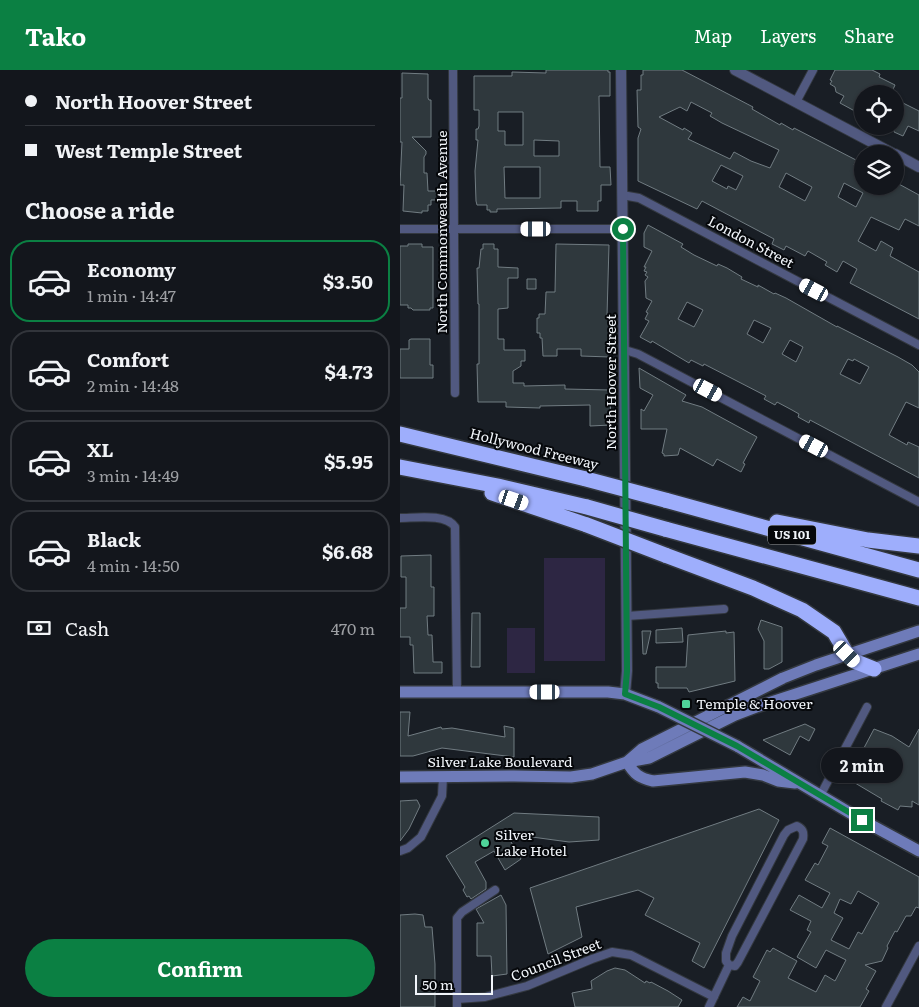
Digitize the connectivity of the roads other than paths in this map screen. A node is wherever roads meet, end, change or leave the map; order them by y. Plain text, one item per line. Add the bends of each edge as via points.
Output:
1 (453, 70) edge
2 (621, 70) edge
3 (735, 70) edge
4 (813, 70) edge
5 (796, 102) junction
6 (877, 145) edge
7 (904, 159) edge
8 (919, 167) edge
9 (622, 195) junction
10 (400, 229) edge
11 (454, 229) junction
12 (623, 229) junction
13 (919, 345) edge
14 (624, 350) junction
15 (455, 393) dead end
16 (400, 434) edge
17 (400, 467) edge
18 (429, 472) junction
19 (665, 500) junction
20 (919, 502) edge
21 (400, 518) edge
22 (919, 546) edge
23 (919, 570) edge
24 (919, 598) edge
25 (724, 609) dead end
26 (626, 616) junction
27 (919, 631) edge
28 (847, 654) junction
29 (919, 654) edge
30 (874, 669) junction
31 (400, 692) edge
32 (457, 693) junction
33 (625, 694) junction
34 (867, 707) dead end
35 (627, 762) junction
36 (443, 777) junction
37 (400, 778) edge
38 (799, 783) junction
39 (820, 796) junction
40 (400, 851) edge
41 (919, 851) edge
42 (495, 890) dead end
43 (919, 946) edge
44 (729, 965) junction
45 (714, 997) junction
46 (457, 1003) edge
47 (709, 1007) edge
48 (886, 1007) edge

1 - 11 street, North Commonwealth Avenue
2 - 9 street, North Hoover Street
3 - 5 street
4 - 5 street
5 - 6 street
7 - 8 street
9 - 12 street, North Hoover Street
9 - 13 street, London Street via 639,198
10 - 11 street
11 - 12 street
11 - 15 street, North Commonwealth Avenue
12 - 14 street, North Hoover Street
14 - 20 street via 638,354
14 - 26 street, North Hoover Street
16 - 19 highway, Hollywood Freeway / US 101, bridge
17 - 18 highway, US 101
18 - 24 highway, US 101, bridge via 587,507
18 - 28 highway, bridge via 587,525 753,588 802,610 834,632
19 - 22 highway via 868,540
19 - 23 highway, Hollywood Freeway / US 101
21 - 32 street via 442,518 452,522 456,532
25 - 26 street
26 - 33 street, North Hoover Street
27 - 28 main road, Silver Lake Boulevard
28 - 30 highway via 854,661
28 - 35 main road, Silver Lake Boulevard via 783,678 642,749
29 - 30 main road, Silver Lake Boulevard
30 - 35 main road, Silver Lake Boulevard via 756,706 649,758
31 - 32 main road
32 - 33 main road
33 - 38 main road, bridge via 659,707 737,746
34 - 39 street
35 - 36 main road, Silver Lake Boulevard via 571,778
35 - 38 main road via 635,774 653,781 745,772
36 - 37 main road, Silver Lake Boulevard
36 - 40 street via 442,796 421,837
38 - 39 main road
39 - 41 main road
42 - 46 street via 457,918
43 - 48 street
44 - 44 street via 735,966 738,962 803,839 802,829 797,826 788,830 780,843 732,936 726,953
44 - 45 street
45 - 46 street, Council Street via 631,955 612,952 526,986
45 - 47 street

